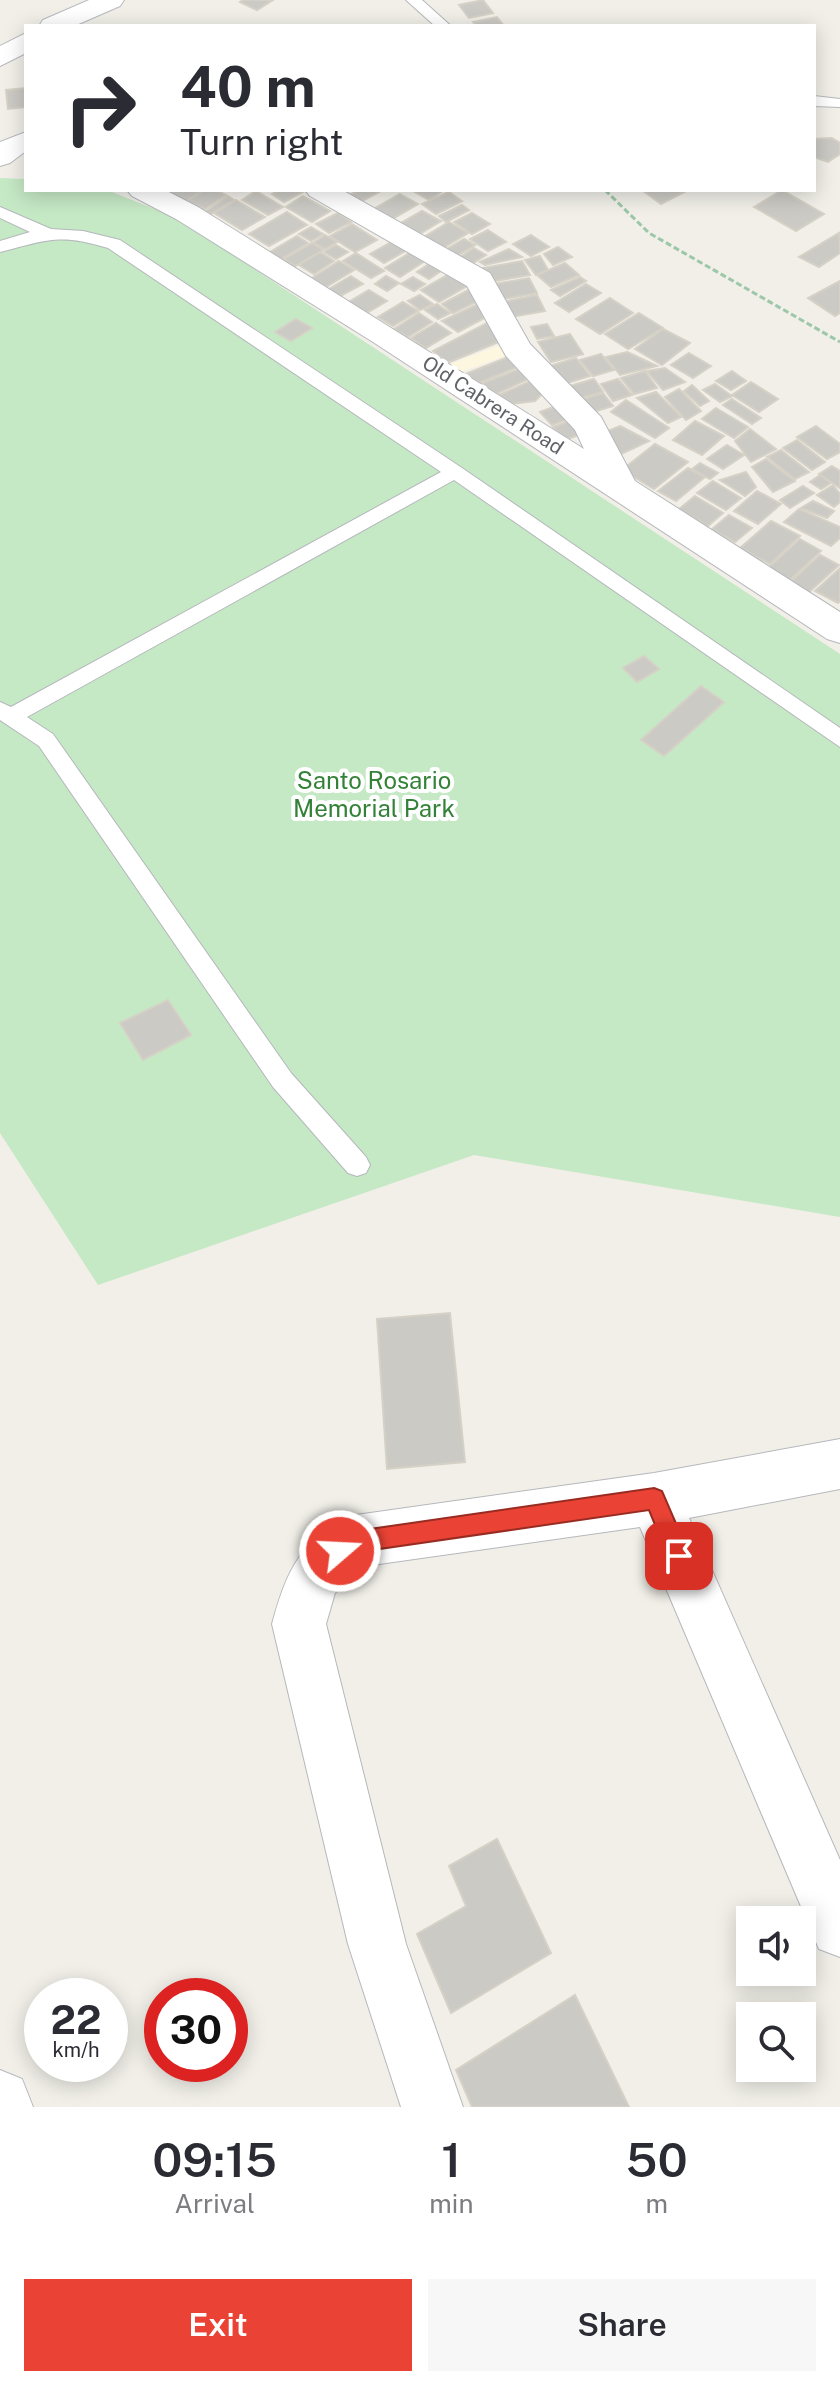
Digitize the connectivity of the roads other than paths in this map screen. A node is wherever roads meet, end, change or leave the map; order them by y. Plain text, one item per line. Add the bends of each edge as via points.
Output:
1 (111, 0) edge
2 (413, 0) edge
3 (57, 24) edge
4 (442, 24) edge
5 (24, 42) edge
6 (0, 58) edge
7 (816, 101) edge
8 (836, 103) dead end
9 (24, 142) edge
10 (0, 157) edge
11 (0, 167) edge
12 (24, 170) edge
13 (146, 192) edge
14 (324, 192) edge
15 (0, 212) edge
16 (45, 232) junction
17 (0, 247) edge
18 (455, 472) junction
19 (621, 487) junction
20 (840, 630) edge
21 (6, 713) edge
22 (840, 739) edge
23 (357, 1165) dead end
24 (840, 1464) edge
25 (654, 1499) junction
26 (840, 1928) edge
27 (0, 2101) edge
28 (2, 2107) edge
29 (432, 2107) edge

1 - 3 street
2 - 4 lane
5 - 6 street
7 - 8 lane
9 - 10 street
11 - 12 street
13 - 19 street, Old Cabrera Road via 293,278
14 - 19 street via 479,280 517,349 589,425
15 - 16 lane
16 - 17 lane
16 - 18 lane via 114,244
18 - 21 lane
18 - 22 lane
19 - 20 street, Old Cabrera Road
21 - 23 lane via 46,740 282,1080
24 - 25 street
25 - 26 street
25 - 29 street via 356,1541 324,1561 308,1587 299,1624 302,1639 377,1944
27 - 28 street

